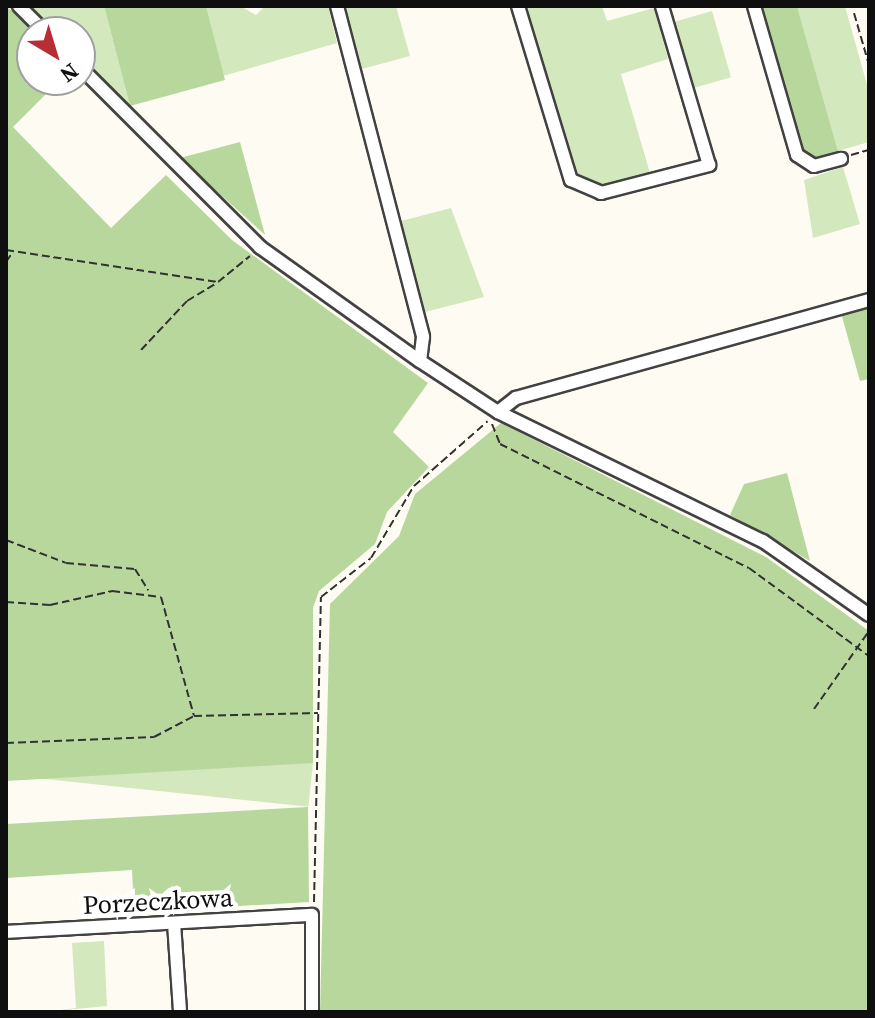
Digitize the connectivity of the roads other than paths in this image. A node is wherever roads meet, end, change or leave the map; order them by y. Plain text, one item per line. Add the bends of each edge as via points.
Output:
1 (337, 6) edge
2 (518, 6) edge
3 (662, 6) edge
4 (754, 6) edge
5 (96, 83) edge
6 (841, 159) road end
7 (869, 300) edge
8 (420, 361) junction
9 (495, 418) junction
10 (869, 615) edge
11 (174, 923) junction
12 (6, 932) edge
13 (180, 1012) edge
14 (312, 1012) edge

1 - 8 street via 423,337
2 - 3 street via 571,180 601,193 709,165
4 - 6 street via 797,155 814,166
5 - 8 street via 260,247
7 - 9 street via 516,398
8 - 9 street
9 - 10 street via 763,541
11 - 12 street, Porzeczkowa
11 - 13 street
11 - 14 street, Porzeczkowa via 312,915

